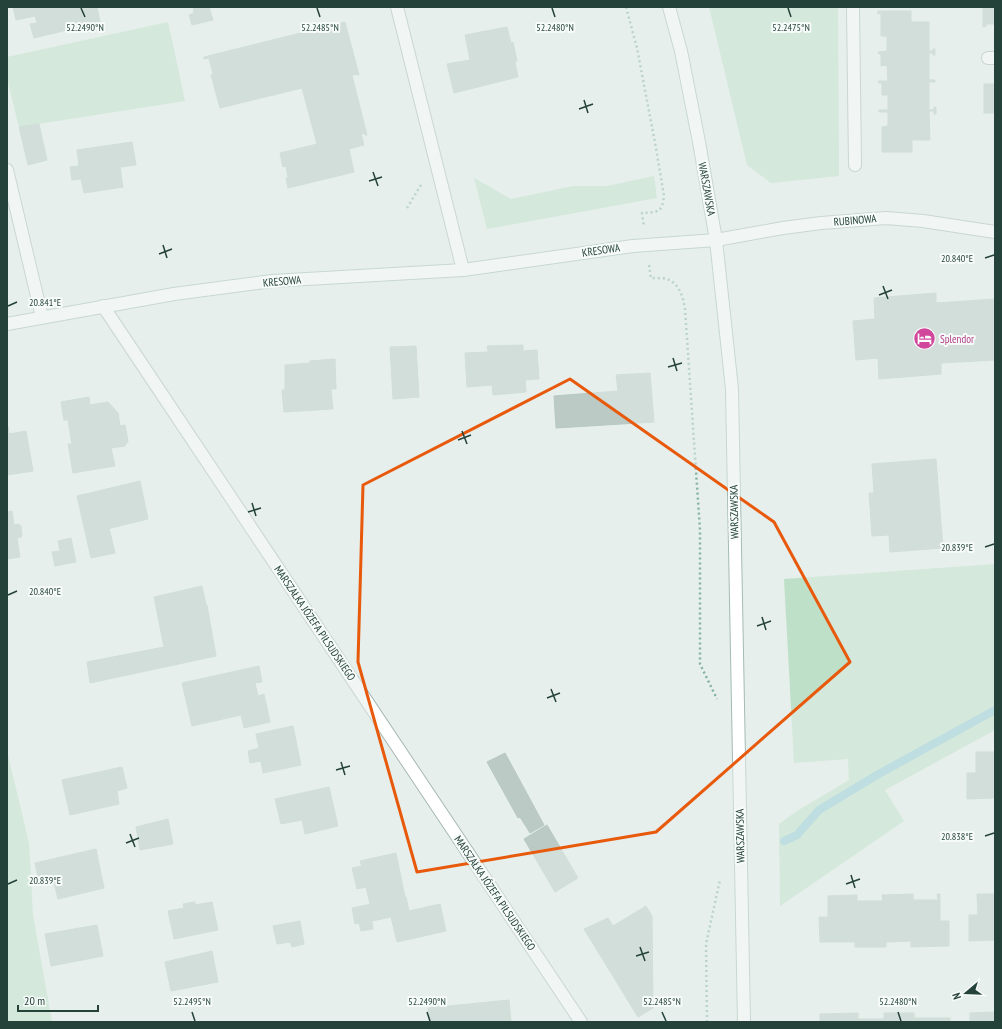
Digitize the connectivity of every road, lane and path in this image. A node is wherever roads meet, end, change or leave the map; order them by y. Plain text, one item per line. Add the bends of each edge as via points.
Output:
1 (397, 7) edge
2 (626, 7) edge
3 (669, 7) edge
4 (853, 7) edge
5 (855, 165) dead end
6 (7, 170) edge
7 (424, 182) dead end
8 (407, 208) dead end
9 (642, 213) dead end
10 (995, 232) edge
11 (716, 240) junction
12 (463, 270) junction
13 (651, 278) dead end
14 (103, 306) junction
15 (42, 317) junction
16 (7, 324) edge
17 (717, 700) dead end
18 (720, 878) dead end
19 (581, 1022) edge
20 (707, 1022) edge
21 (744, 1022) edge

1 - 12 street
2 - 9 path via 637,48 664,196 663,204 657,212
3 - 11 street, WARSZAWSKA via 681,51
4 - 5 street
6 - 15 street
7 - 8 path
10 - 11 street, RUBINOWA via 886,218 821,223
11 - 12 street, KRESOWA via 633,246
11 - 21 street, WARSZAWSKA via 732,389
12 - 14 street, KRESOWA via 272,281
13 - 17 path via 667,279 677,286 685,309 700,530 700,664
14 - 15 street
14 - 19 street, MARSZAŁKA JÓZEFA PIŁSUDSKIEGO
15 - 16 street
18 - 20 path via 706,944

